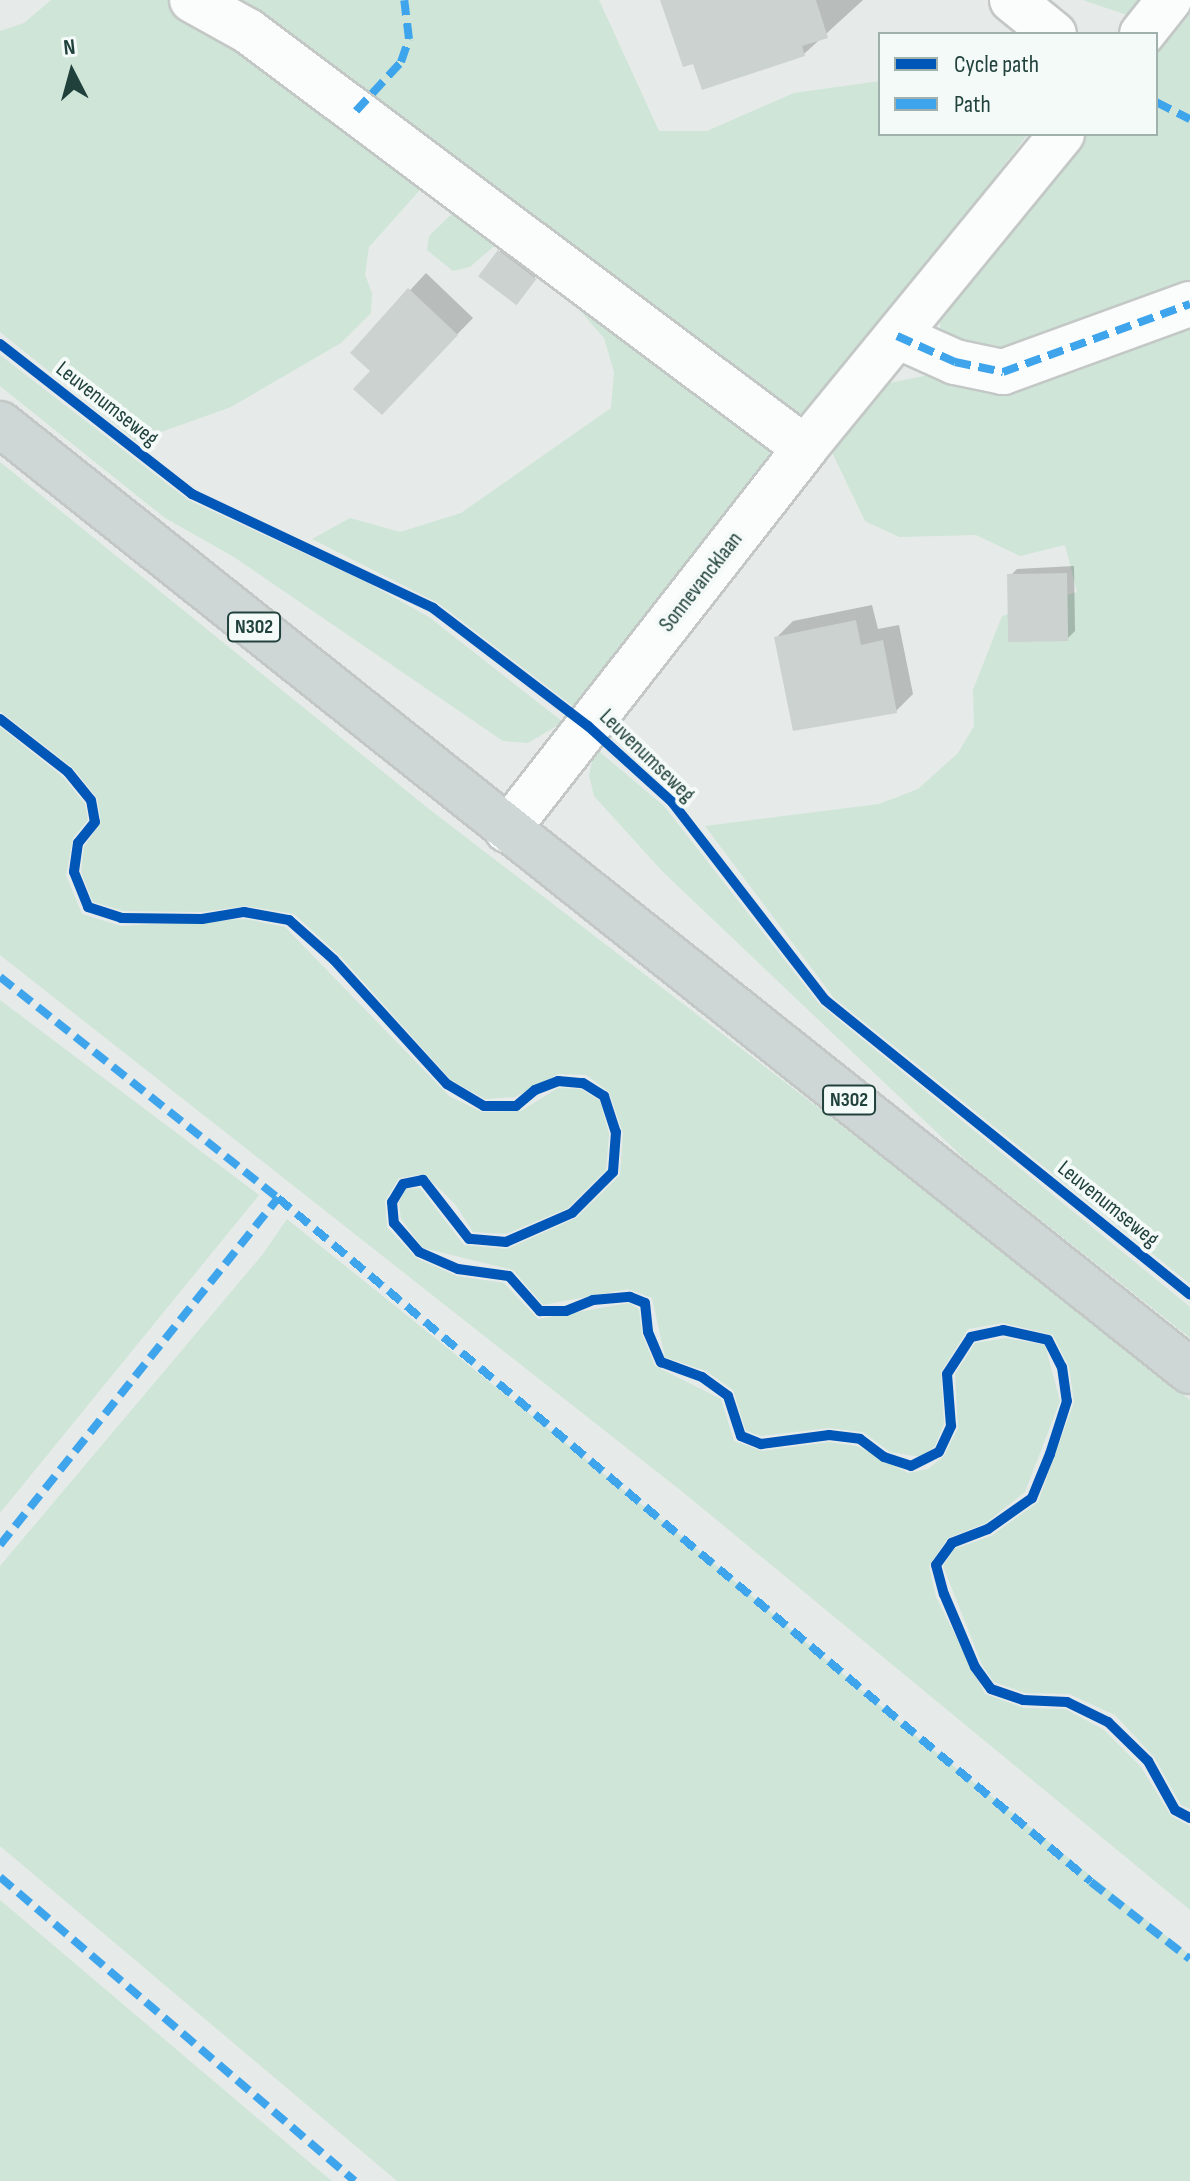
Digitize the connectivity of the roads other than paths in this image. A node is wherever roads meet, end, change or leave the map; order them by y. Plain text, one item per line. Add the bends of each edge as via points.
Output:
1 (192, 0) edge
2 (1012, 0) edge
3 (1169, 0) edge
4 (1052, 32) edge
5 (1144, 32) edge
6 (1060, 136) edge
7 (1190, 304) edge
8 (897, 336) junction
9 (0, 424) edge
10 (805, 448) junction
11 (507, 830) junction
12 (1190, 1371) edge

1 - 10 street via 248,31
2 - 4 street
3 - 5 street
6 - 8 street, Sonnevancklaan
7 - 8 street via 1003,372 955,362
8 - 10 street, Sonnevancklaan
9 - 11 main road, N302
10 - 11 street, Sonnevancklaan
11 - 12 main road, N302

